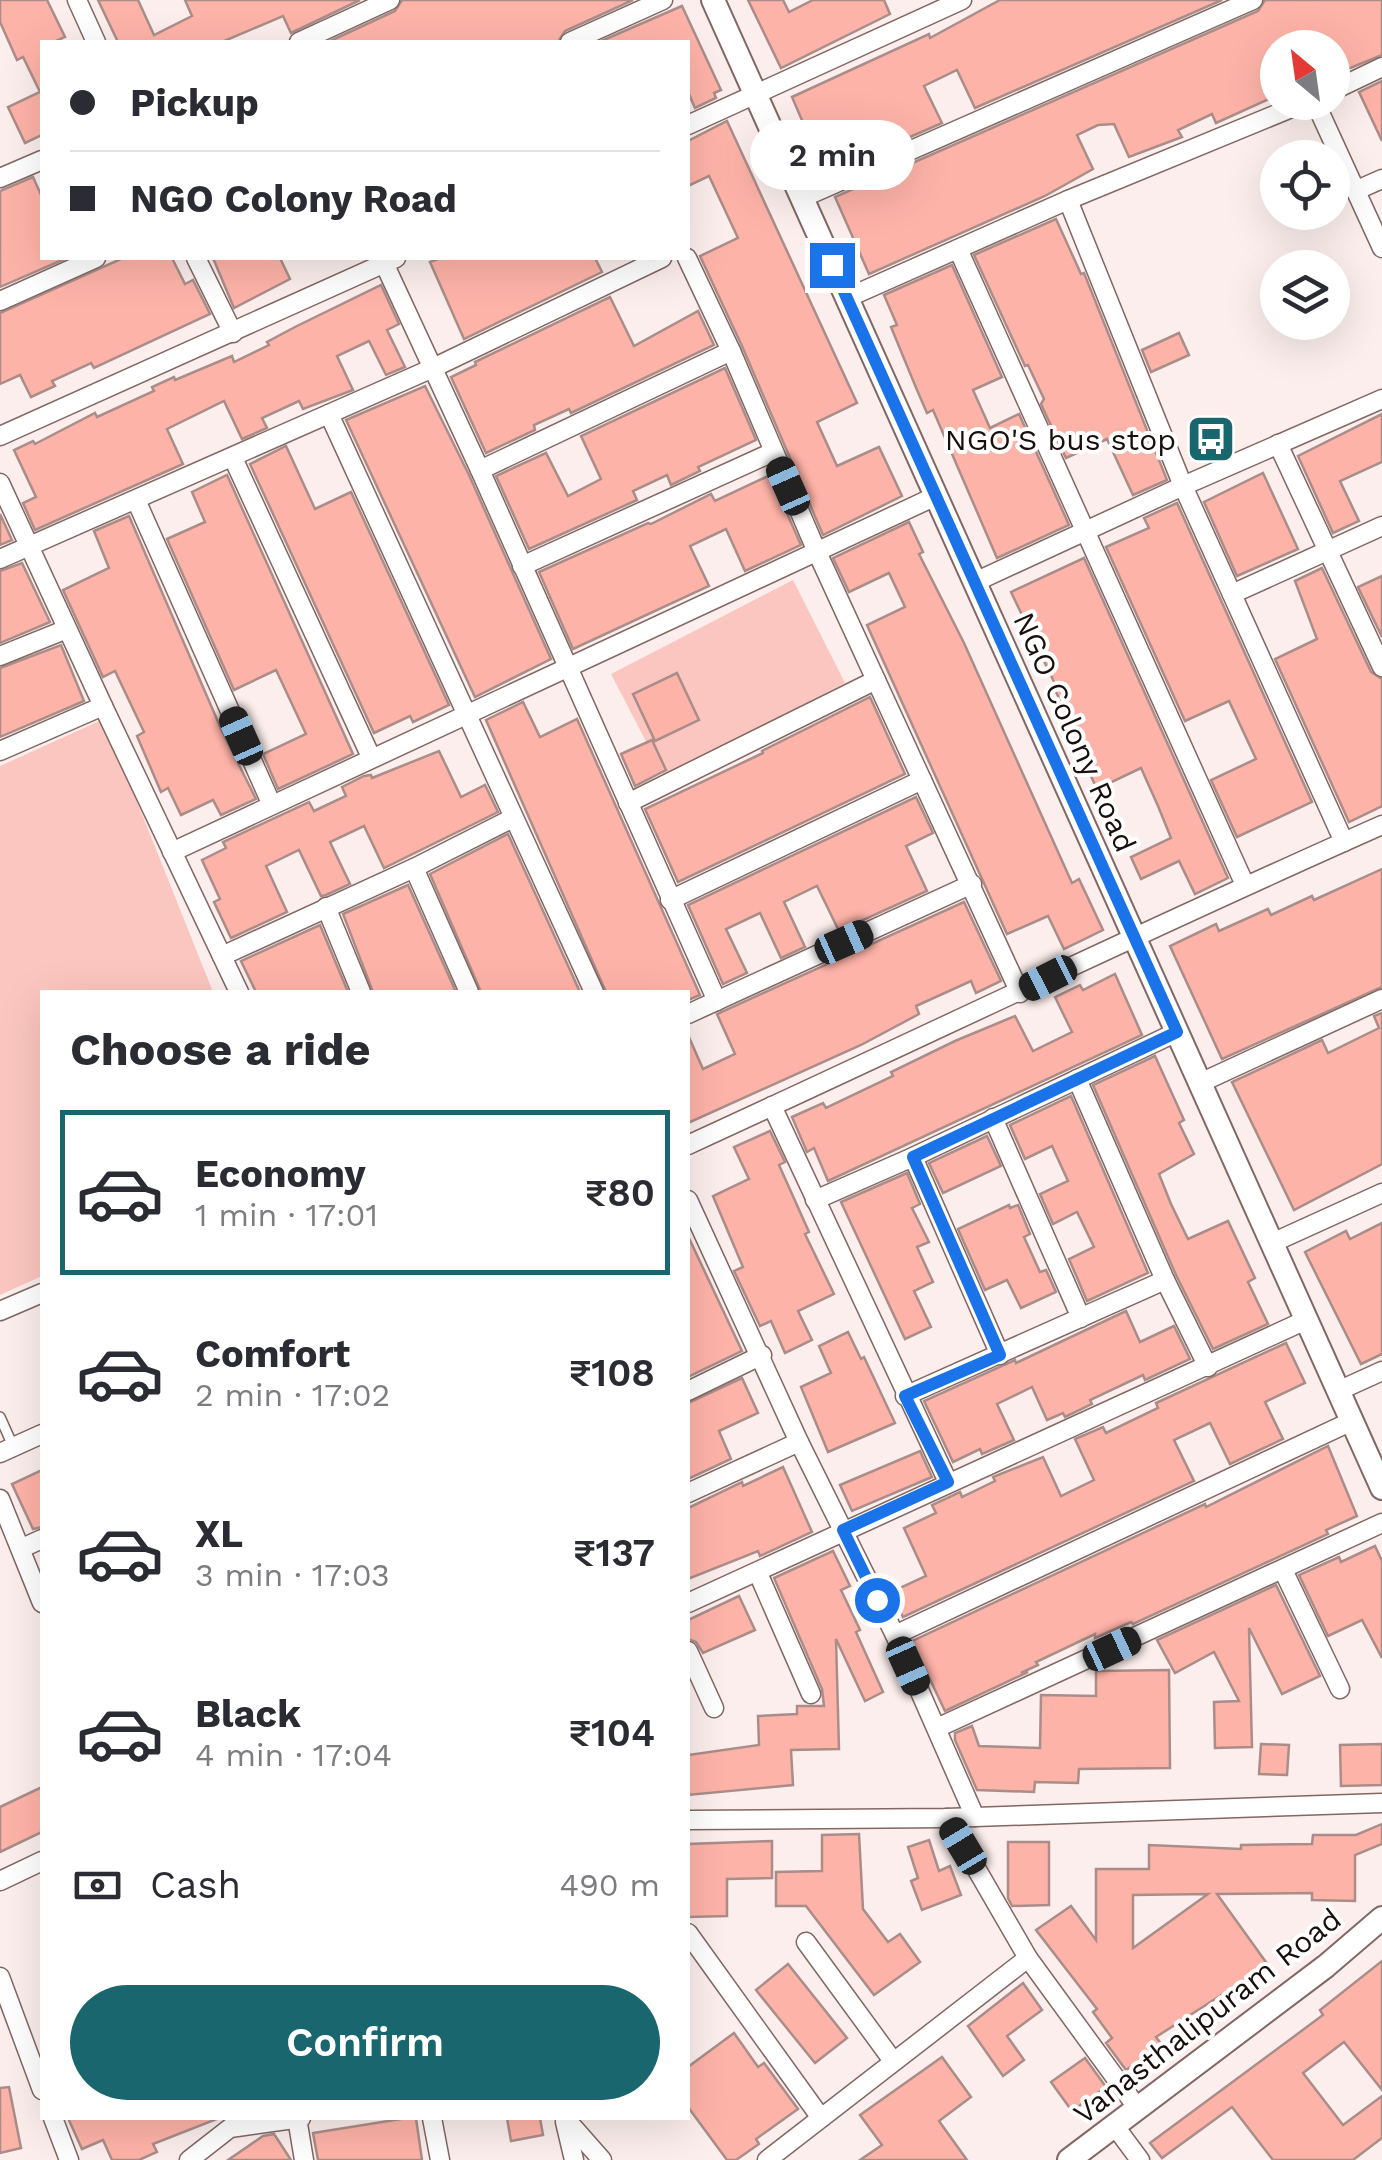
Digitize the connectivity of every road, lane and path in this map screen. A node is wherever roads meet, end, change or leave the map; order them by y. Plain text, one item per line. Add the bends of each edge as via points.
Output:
1 (76, 0) edge
2 (390, 0) edge
3 (664, 0) edge
4 (713, 0) edge
5 (962, 0) edge
6 (1253, 0) edge
7 (95, 40) edge
8 (303, 40) edge
9 (574, 40) edge
10 (1382, 67) edge
11 (1350, 82) edge
12 (755, 94) junction
13 (1262, 120) edge
14 (1323, 120) edge
15 (690, 124) edge
16 (40, 161) edge
17 (0, 178) edge
18 (1382, 179) edge
19 (1357, 190) junction
20 (802, 198) junction
21 (1068, 200) junction
22 (1382, 248) edge
23 (958, 249) junction
24 (92, 260) edge
25 (197, 260) edge
26 (390, 260) edge
27 (658, 260) edge
28 (688, 260) edge
29 (847, 298) junction
30 (0, 301) edge
31 (233, 333) junction
32 (731, 352) junction
33 (433, 368) junction
34 (1382, 400) edge
35 (329, 414) junction
36 (0, 436) edge
37 (1278, 444) junction
38 (773, 452) junction
39 (233, 458) junction
40 (480, 470) junction
41 (0, 483) edge
42 (1183, 486) junction
43 (936, 496) junction
44 (136, 500) junction
45 (1382, 526) edge
46 (1086, 533) junction
47 (29, 546) junction
48 (1327, 549) junction
49 (817, 552) junction
50 (0, 560) edge
51 (522, 566) junction
52 (974, 582) junction
53 (1232, 594) junction
54 (67, 628) junction
55 (0, 656) edge
56 (1382, 667) edge
57 (569, 669) junction
58 (876, 680) junction
59 (103, 706) junction
60 (468, 712) junction
61 (0, 751) edge
62 (370, 757) junction
63 (922, 780) junction
64 (271, 803) junction
65 (628, 804) junction
66 (513, 818) junction
67 (1382, 825) edge
68 (1344, 842) junction
69 (172, 852) junction
70 (414, 868) junction
71 (972, 884) junction
72 (1245, 885) junction
73 (670, 900) junction
74 (326, 908) junction
75 (1134, 935) junction
76 (222, 956) junction
77 (238, 990) edge
78 (360, 990) edge
79 (468, 990) edge
80 (593, 990) edge
81 (1020, 993) junction
82 (1382, 999) edge
83 (717, 1001) junction
84 (690, 1013) edge
85 (1177, 1032) junction
86 (1077, 1079) junction
87 (1200, 1082) junction
88 (772, 1106) junction
89 (993, 1118) junction
90 (690, 1144) edge
91 (913, 1157) junction
92 (1382, 1193) edge
93 (815, 1200) junction
94 (690, 1204) edge
95 (1272, 1243) junction
96 (1165, 1280) junction
97 (40, 1294) edge
98 (0, 1311) edge
99 (1081, 1318) junction
100 (1306, 1320) junction
101 (762, 1355) junction
102 (1000, 1355) junction
103 (1208, 1368) junction
104 (1382, 1370) edge
105 (1338, 1390) junction
106 (690, 1391) edge
107 (905, 1396) junction
108 (0, 1417) edge
109 (1352, 1421) junction
110 (40, 1435) edge
111 (799, 1442) junction
112 (6, 1450) edge
113 (948, 1482) junction
114 (1382, 1488) edge
115 (690, 1491) edge
116 (0, 1499) edge
117 (1382, 1524) edge
118 (843, 1530) junction
119 (40, 1540) edge
120 (22, 1548) junction
121 (1283, 1570) junction
122 (758, 1573) junction
123 (40, 1598) edge
124 (690, 1602) edge
125 (894, 1635) junction
126 (690, 1655) edge
127 (1340, 1689) dead end
128 (811, 1694) dead end
129 (714, 1708) dead end
130 (936, 1728) junction
131 (1382, 1803) edge
132 (975, 1817) junction
133 (946, 1818) junction
134 (690, 1820) edge
135 (40, 1862) edge
136 (0, 1881) edge
137 (1382, 1918) edge
138 (690, 1936) edge
139 (806, 1942) dead end
140 (1028, 1958) junction
141 (0, 1976) edge
142 (894, 2061) junction
143 (40, 2085) edge
144 (1136, 2106) junction
145 (821, 2118) junction
146 (54, 2120) edge
147 (271, 2120) edge
148 (299, 2120) edge
149 (432, 2120) edge
150 (564, 2120) edge
151 (566, 2120) edge
152 (228, 2123) edge
153 (1114, 2126) junction
154 (68, 2160) edge
155 (188, 2160) edge
156 (304, 2160) edge
157 (440, 2160) edge
158 (574, 2160) edge
159 (602, 2160) edge
160 (766, 2160) edge
161 (1069, 2160) edge
162 (1140, 2160) edge

1 - 7 street
2 - 8 street
3 - 9 street
4 - 12 street, NGO Colony Road
5 - 12 street
6 - 20 street
10 - 11 street
12 - 15 street
12 - 20 street, NGO Colony Road
13 - 21 street
14 - 19 street
16 - 17 street
18 - 19 street
19 - 22 street
20 - 29 street, NGO Colony Road
21 - 23 street
21 - 42 street
23 - 29 street
23 - 46 street
24 - 30 street
25 - 31 street
26 - 31 street
26 - 33 street
27 - 33 street
28 - 32 street
29 - 43 street, NGO Colony Road
31 - 36 street
32 - 38 street
32 - 40 street
33 - 35 street
33 - 40 street
34 - 37 street
35 - 39 street
35 - 60 street
37 - 42 street
37 - 48 street
38 - 49 street
38 - 51 street
39 - 44 street
39 - 62 street
40 - 51 street
41 - 47 street
42 - 46 street
42 - 53 street
43 - 49 street
43 - 52 street, NGO Colony Road
44 - 47 street
44 - 64 street
45 - 48 street
46 - 52 street
46 - 72 street
47 - 50 street
47 - 54 street
48 - 53 street
48 - 56 street
49 - 57 street
49 - 58 street
51 - 57 street
52 - 75 street, NGO Colony Road
53 - 68 street
54 - 55 street
54 - 59 street
57 - 60 street
57 - 65 street
58 - 63 street
58 - 65 street
59 - 61 street
59 - 69 street
60 - 62 street
60 - 66 street
62 - 64 street
63 - 71 street
63 - 73 street
64 - 69 street
65 - 73 street
66 - 70 street
66 - 80 street
67 - 68 street
68 - 72 street
69 - 76 street
70 - 74 street
70 - 79 street
71 - 81 street
71 - 83 street
72 - 75 street
73 - 83 street
74 - 76 street
74 - 78 street
75 - 81 street
75 - 85 street, NGO Colony Road
76 - 77 street
81 - 88 street
82 - 87 street
83 - 84 street
85 - 86 street
85 - 87 street, NGO Colony Road
86 - 89 street
86 - 96 street
87 - 95 street, NGO Colony Road
88 - 90 street
88 - 93 street
89 - 91 street
89 - 99 street
91 - 93 street
91 - 102 street
92 - 95 street
93 - 107 street
94 - 101 street
95 - 100 street, NGO Colony Road
96 - 99 street
96 - 103 street
97 - 98 street
99 - 102 street
100 - 103 street
100 - 105 street, NGO Colony Road
101 - 106 street
101 - 111 street
102 - 107 street
103 - 113 street
104 - 105 street
105 - 109 street, NGO Colony Road
107 - 113 street
108 - 112 lane
109 - 114 street, NGO Colony Road
109 - 125 street
110 - 112 street
111 - 115 street
111 - 118 street
113 - 118 street
116 - 120 street
117 - 121 street
118 - 122 street
118 - 125 street
119 - 120 street
120 - 123 street
121 - 127 street
121 - 130 street
122 - 124 street
122 - 128 street
125 - 130 street
126 - 129 street
130 - 132 street
131 - 132 street
132 - 133 street
133 - 134 street
133 - 140 street
135 - 136 street
137 - 144 street, Vanasthalipuram Road
138 - 145 street
139 - 142 street
140 - 142 street
140 - 144 street
141 - 143 street
142 - 145 street
144 - 153 street, Vanasthalipuram Road
145 - 160 street
146 - 154 street
147 - 152 street
148 - 156 street
149 - 157 street
150 - 158 street
151 - 159 street
152 - 155 street
153 - 161 street, Vanasthalipuram Road
153 - 162 street

